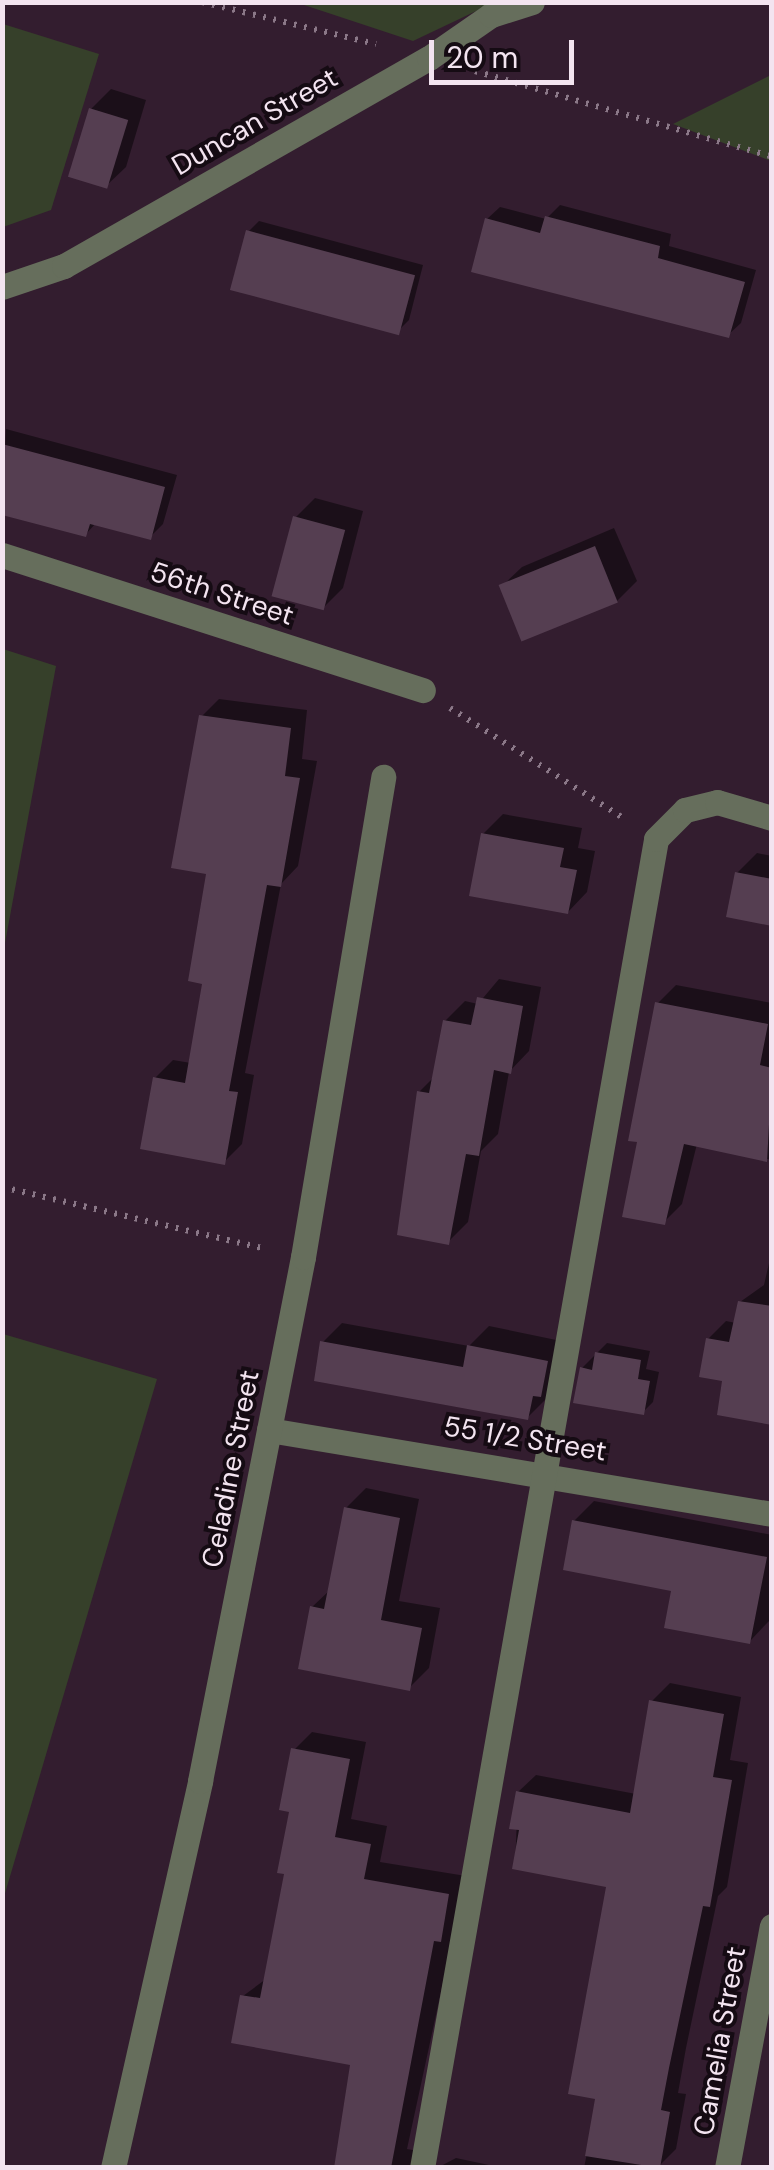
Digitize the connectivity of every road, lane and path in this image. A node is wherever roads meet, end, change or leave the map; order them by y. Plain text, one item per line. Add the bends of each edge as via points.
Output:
1 (202, 2) edge
2 (532, 2) edge
3 (389, 48) dead end
4 (464, 68) dead end
5 (772, 157) edge
6 (2, 288) edge
7 (2, 555) edge
8 (423, 690) joint
9 (383, 777) dead end
10 (772, 818) edge
11 (656, 839) junction
12 (2, 1187) edge
13 (303, 1257) junction
14 (269, 1430) junction
15 (548, 1472) junction
16 (772, 1514) edge
17 (772, 1926) edge
18 (112, 2168) edge
19 (422, 2168) edge
20 (727, 2168) edge

1 - 3 path
2 - 6 street, Duncan Street via 491,15 428,58 64,266
4 - 5 path
7 - 8 street, 56th Street
8 - 11 path
9 - 13 street, Celadine Street
10 - 11 street via 717,802 685,810
11 - 15 street
12 - 13 path
13 - 14 street, Celadine Street
14 - 15 street, 55 1/2 Street
14 - 18 street, Celadine Street via 200,1780
15 - 16 street, 55 1/2 Street
15 - 19 street
17 - 20 street, Camelia Street

